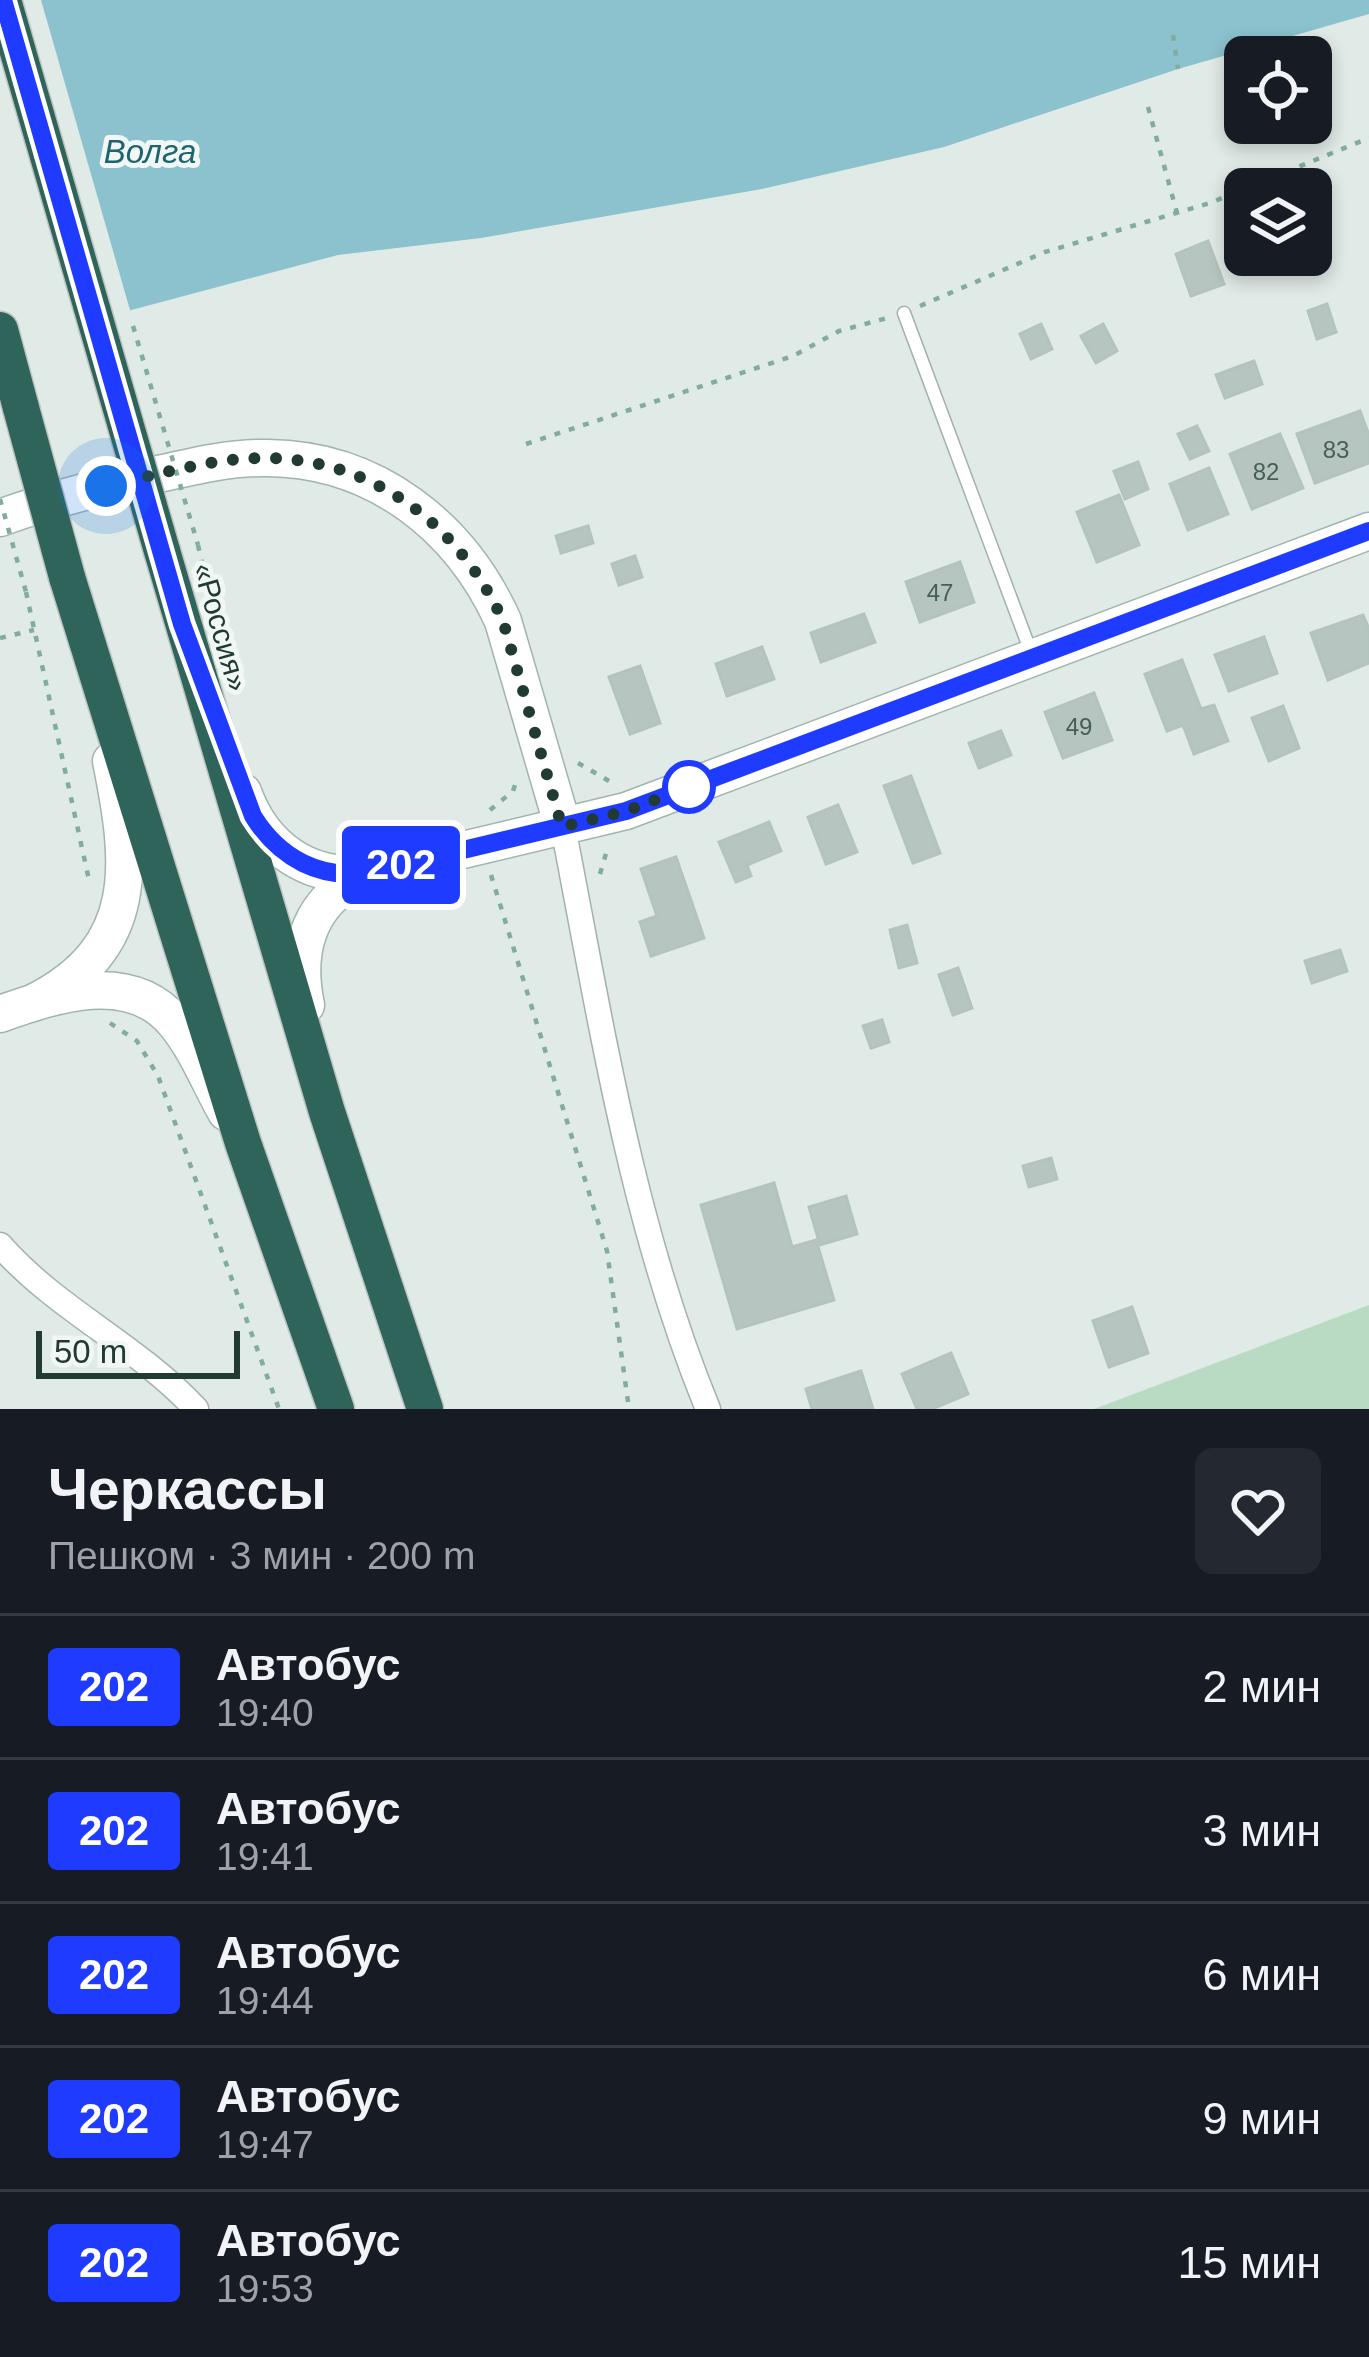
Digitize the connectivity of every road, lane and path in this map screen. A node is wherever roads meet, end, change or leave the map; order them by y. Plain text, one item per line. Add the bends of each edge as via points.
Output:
1 (3, 0) edge
2 (1173, 35) dead end
3 (1178, 69) dead end
4 (1148, 106) dead end
5 (1369, 138) edge
6 (1177, 213) junction
7 (904, 313) junction
8 (0, 330) edge
9 (526, 444) dead end
10 (0, 499) edge
11 (0, 518) edge
12 (1369, 531) edge
13 (180, 548) junction
14 (208, 590) dead end
15 (26, 592) dead end
16 (182, 624) junction
17 (34, 630) dead end
18 (0, 638) edge
19 (88, 647) junction
20 (1033, 656) junction
21 (574, 760) dead end
22 (519, 773) dead end
23 (622, 784) dead end
24 (475, 819) dead end
25 (562, 827) junction
26 (619, 836) dead end
27 (486, 858) dead end
28 (371, 872) junction
29 (599, 876) dead end
30 (35, 1001) junction
31 (0, 1014) edge
32 (328, 1112) junction
33 (244, 1143) junction
34 (0, 1245) edge
35 (196, 1409) edge
36 (336, 1409) edge
37 (425, 1409) edge
38 (628, 1409) edge
39 (708, 1409) edge

1 - 13 highway, «Россия», bridge
2 - 3 path
4 - 6 path
5 - 6 path
6 - 7 path via 1045,252
7 - 9 path
7 - 20 lane
8 - 19 highway, bridge
10 - 15 path, bridge
11 - 25 street via 237,460 298,460 385,487 444,534 491,594
12 - 20 street
13 - 14 path
13 - 16 highway, «Россия»
16 - 28 street via 265,835 308,866
16 - 32 highway, «Россия»
17 - 18 path
19 - 30 street via 124,829 124,888 93,956
19 - 33 highway
20 - 25 street via 626,811
21 - 23 path
22 - 24 path via 513,791
25 - 28 street
25 - 39 street via 661,1277
26 - 29 path
27 - 38 path via 607,1250
28 - 32 street via 327,900 303,945 302,986
30 - 31 street
30 - 33 street via 98,990 158,1009 174,1022
32 - 37 highway, «Россия»
33 - 36 highway
34 - 35 street

